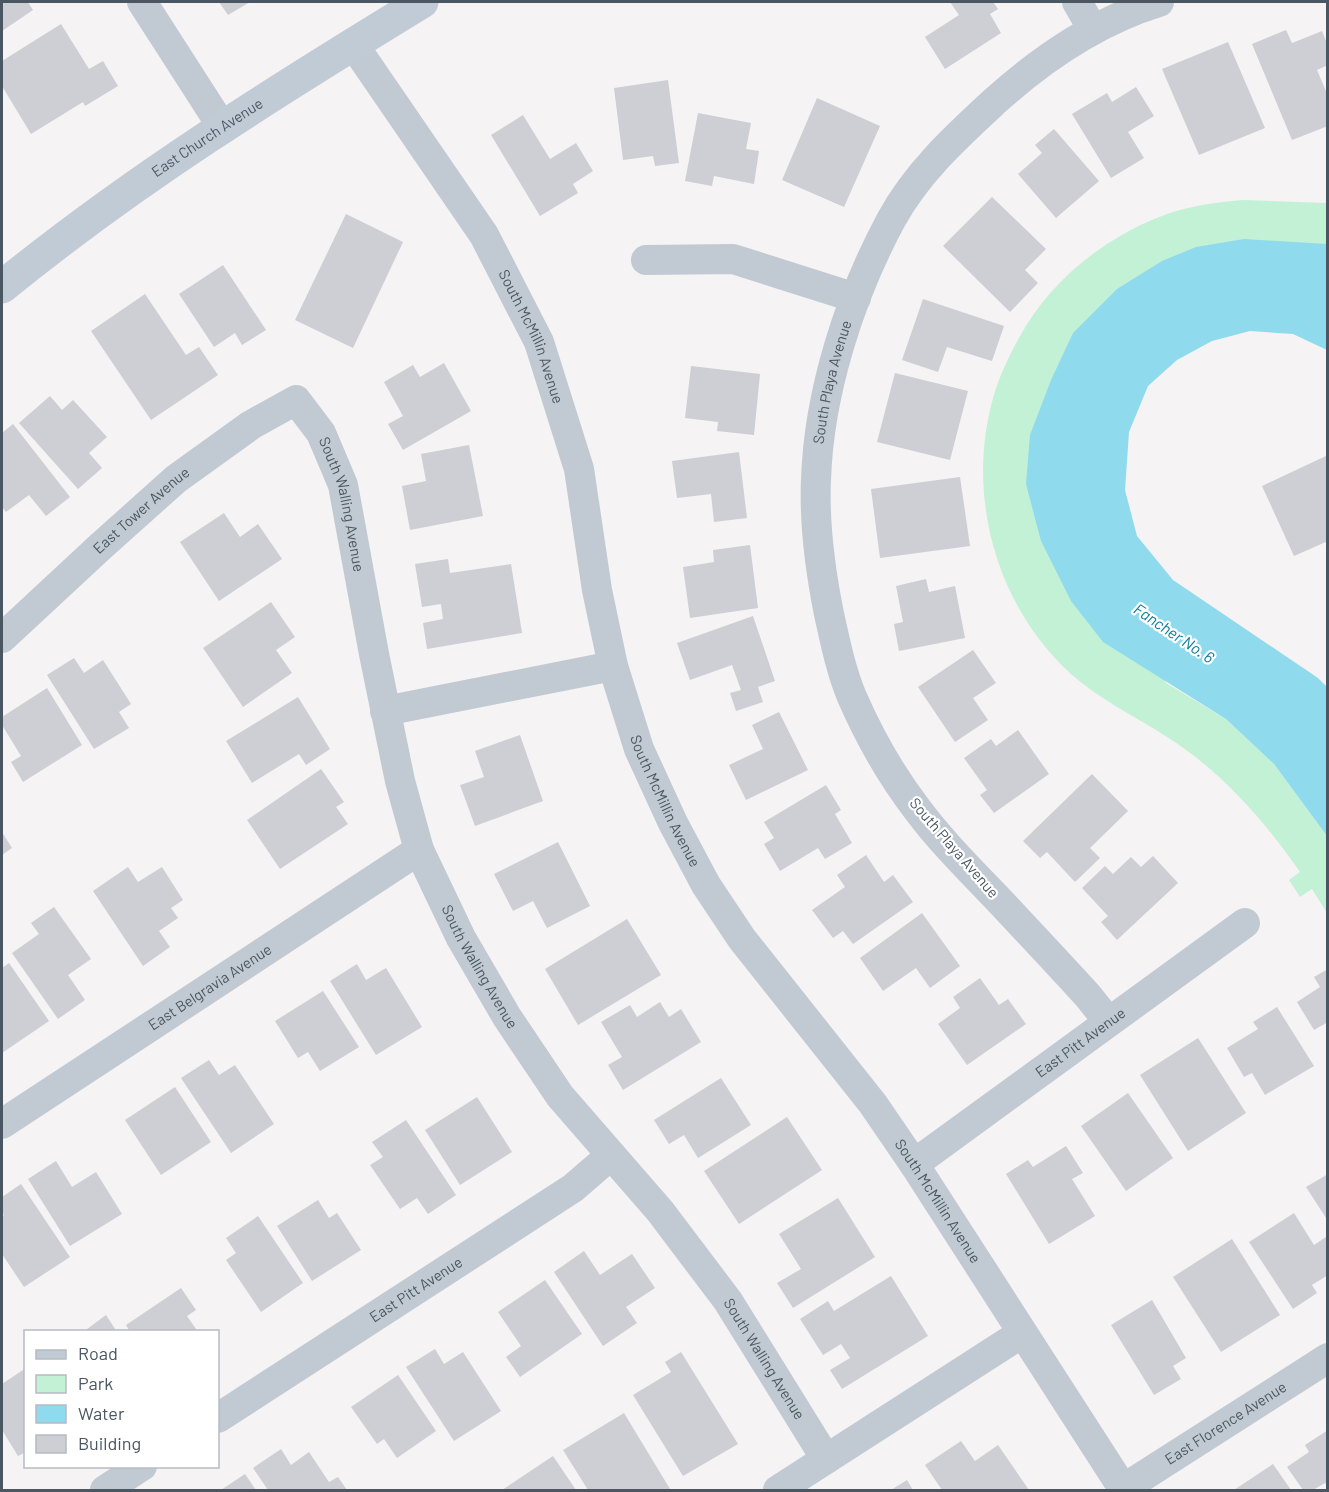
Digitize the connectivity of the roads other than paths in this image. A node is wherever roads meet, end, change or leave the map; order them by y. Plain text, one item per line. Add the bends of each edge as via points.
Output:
1 (142, 2) edge
2 (422, 2) edge
3 (1077, 2) edge
4 (1159, 2) edge
5 (1092, 28) junction
6 (353, 44) junction
7 (223, 128) junction
8 (646, 260) dead end
9 (2, 287) edge
10 (856, 298) junction
11 (296, 400) joint
12 (2, 638) edge
13 (613, 666) junction
14 (385, 711) junction
15 (419, 850) junction
16 (1245, 923) dead end
17 (1108, 1021) junction
18 (2, 1124) edge
19 (610, 1156) junction
20 (914, 1164) junction
21 (1023, 1333) junction
22 (1328, 1358) edge
23 (219, 1417) edge
24 (826, 1459) junction
25 (140, 1468) edge
26 (1123, 1490) edge
27 (105, 1491) edge
28 (778, 1491) edge

1 - 7 street
2 - 6 street, East Church Avenue
3 - 5 street
4 - 5 street, South Playa Avenue
5 - 10 street, South Playa Avenue via 1022,77 943,148 892,219
6 - 7 street, East Church Avenue
6 - 13 street, South McMillin Avenue via 484,235 539,342 579,469
7 - 9 street, East Church Avenue via 98,212
8 - 10 street via 733,259
10 - 17 street, South Playa Avenue via 833,371 816,479 821,577 851,694 876,746 916,808
11 - 12 street, East Tower Avenue via 251,425 176,479
11 - 14 street, South Walling Avenue via 321,433 343,485
13 - 14 street
13 - 20 street, South McMillin Avenue via 639,749 706,885 742,939 873,1104
14 - 15 street, South Walling Avenue
15 - 18 street, East Belgravia Avenue
15 - 19 street, South Walling Avenue via 461,938 507,1017 560,1096
16 - 17 street, East Pitt Avenue
17 - 20 street, East Pitt Avenue
19 - 23 street, East Pitt Avenue via 573,1188
19 - 24 street, South Walling Avenue via 660,1211 728,1301
20 - 21 street, South McMillin Avenue
21 - 24 street
21 - 26 street, South McMillin Avenue
22 - 26 street, East Florence Avenue
24 - 28 street
25 - 27 street

